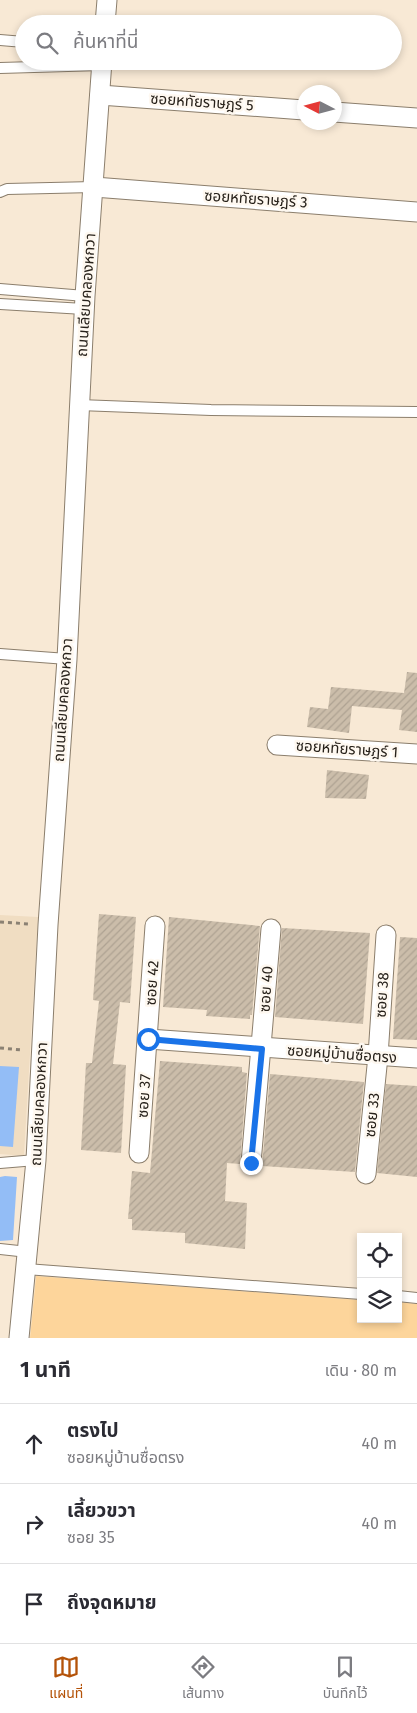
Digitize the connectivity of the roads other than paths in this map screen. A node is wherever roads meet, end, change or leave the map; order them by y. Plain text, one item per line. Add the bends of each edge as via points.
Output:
1 (107, 0) edge
2 (105, 15) edge
3 (0, 40) edge
4 (15, 41) edge
5 (15, 67) edge
6 (0, 68) edge
7 (102, 70) edge
8 (100, 95) junction
9 (297, 109) edge
10 (342, 113) edge
11 (417, 118) edge
12 (94, 187) junction
13 (0, 192) edge
14 (417, 212) edge
15 (0, 289) edge
16 (84, 303) junction
17 (0, 304) edge
18 (79, 405) junction
19 (417, 412) edge
20 (0, 654) edge
21 (67, 659) junction
22 (277, 744) dead end
23 (417, 754) edge
24 (155, 926) dead end
25 (271, 929) dead end
26 (386, 935) dead end
27 (148, 1039) junction
28 (262, 1049) junction
29 (378, 1056) junction
30 (417, 1058) edge
31 (139, 1152) dead end
32 (36, 1160) junction
33 (251, 1163) dead end
34 (0, 1164) edge
35 (366, 1174) dead end
36 (0, 1249) edge
37 (27, 1261) junction
38 (357, 1294) edge
39 (402, 1296) edge
40 (417, 1298) edge
41 (19, 1337) edge

1 - 2 street
3 - 4 lane
5 - 6 lane
7 - 8 street, ถนนเลียบคลองหกวา
8 - 9 street, ซอยหทัยราษฎร์ 5
8 - 12 street, ถนนเลียบคลองหกวา
10 - 11 street
12 - 13 lane via 7,188
12 - 14 street, ซอยหทัยราษฎร์ 3
12 - 16 street, ถนนเลียบคลองหกวา
15 - 16 lane
16 - 17 lane
16 - 18 street, ถนนเลียบคลองหกวา
18 - 19 lane
18 - 21 street, ถนนเลียบคลองหกวา
20 - 21 lane
21 - 32 street, ถนนเลียบคลองหกวา via 48,925
22 - 23 street, ซอยหทัยราษฎร์ 1
24 - 27 street, ซอย 42
25 - 28 street, ซอย 40
26 - 29 street, ซอย 38
27 - 28 street, ซอยหมู่บ้านซื่อตรง
27 - 31 street, ซอย 37
28 - 29 street, ซอยหมู่บ้านซื่อตรง
28 - 33 street, ซอย 40
29 - 30 street, ซอยหมู่บ้านซื่อตรง
29 - 35 street, ซอย 33
32 - 34 lane
32 - 37 street, ถนนเลียบคลองหกวา
36 - 37 lane
37 - 38 lane
37 - 41 street, ถนนเลียบคลองหกวา
39 - 40 lane

